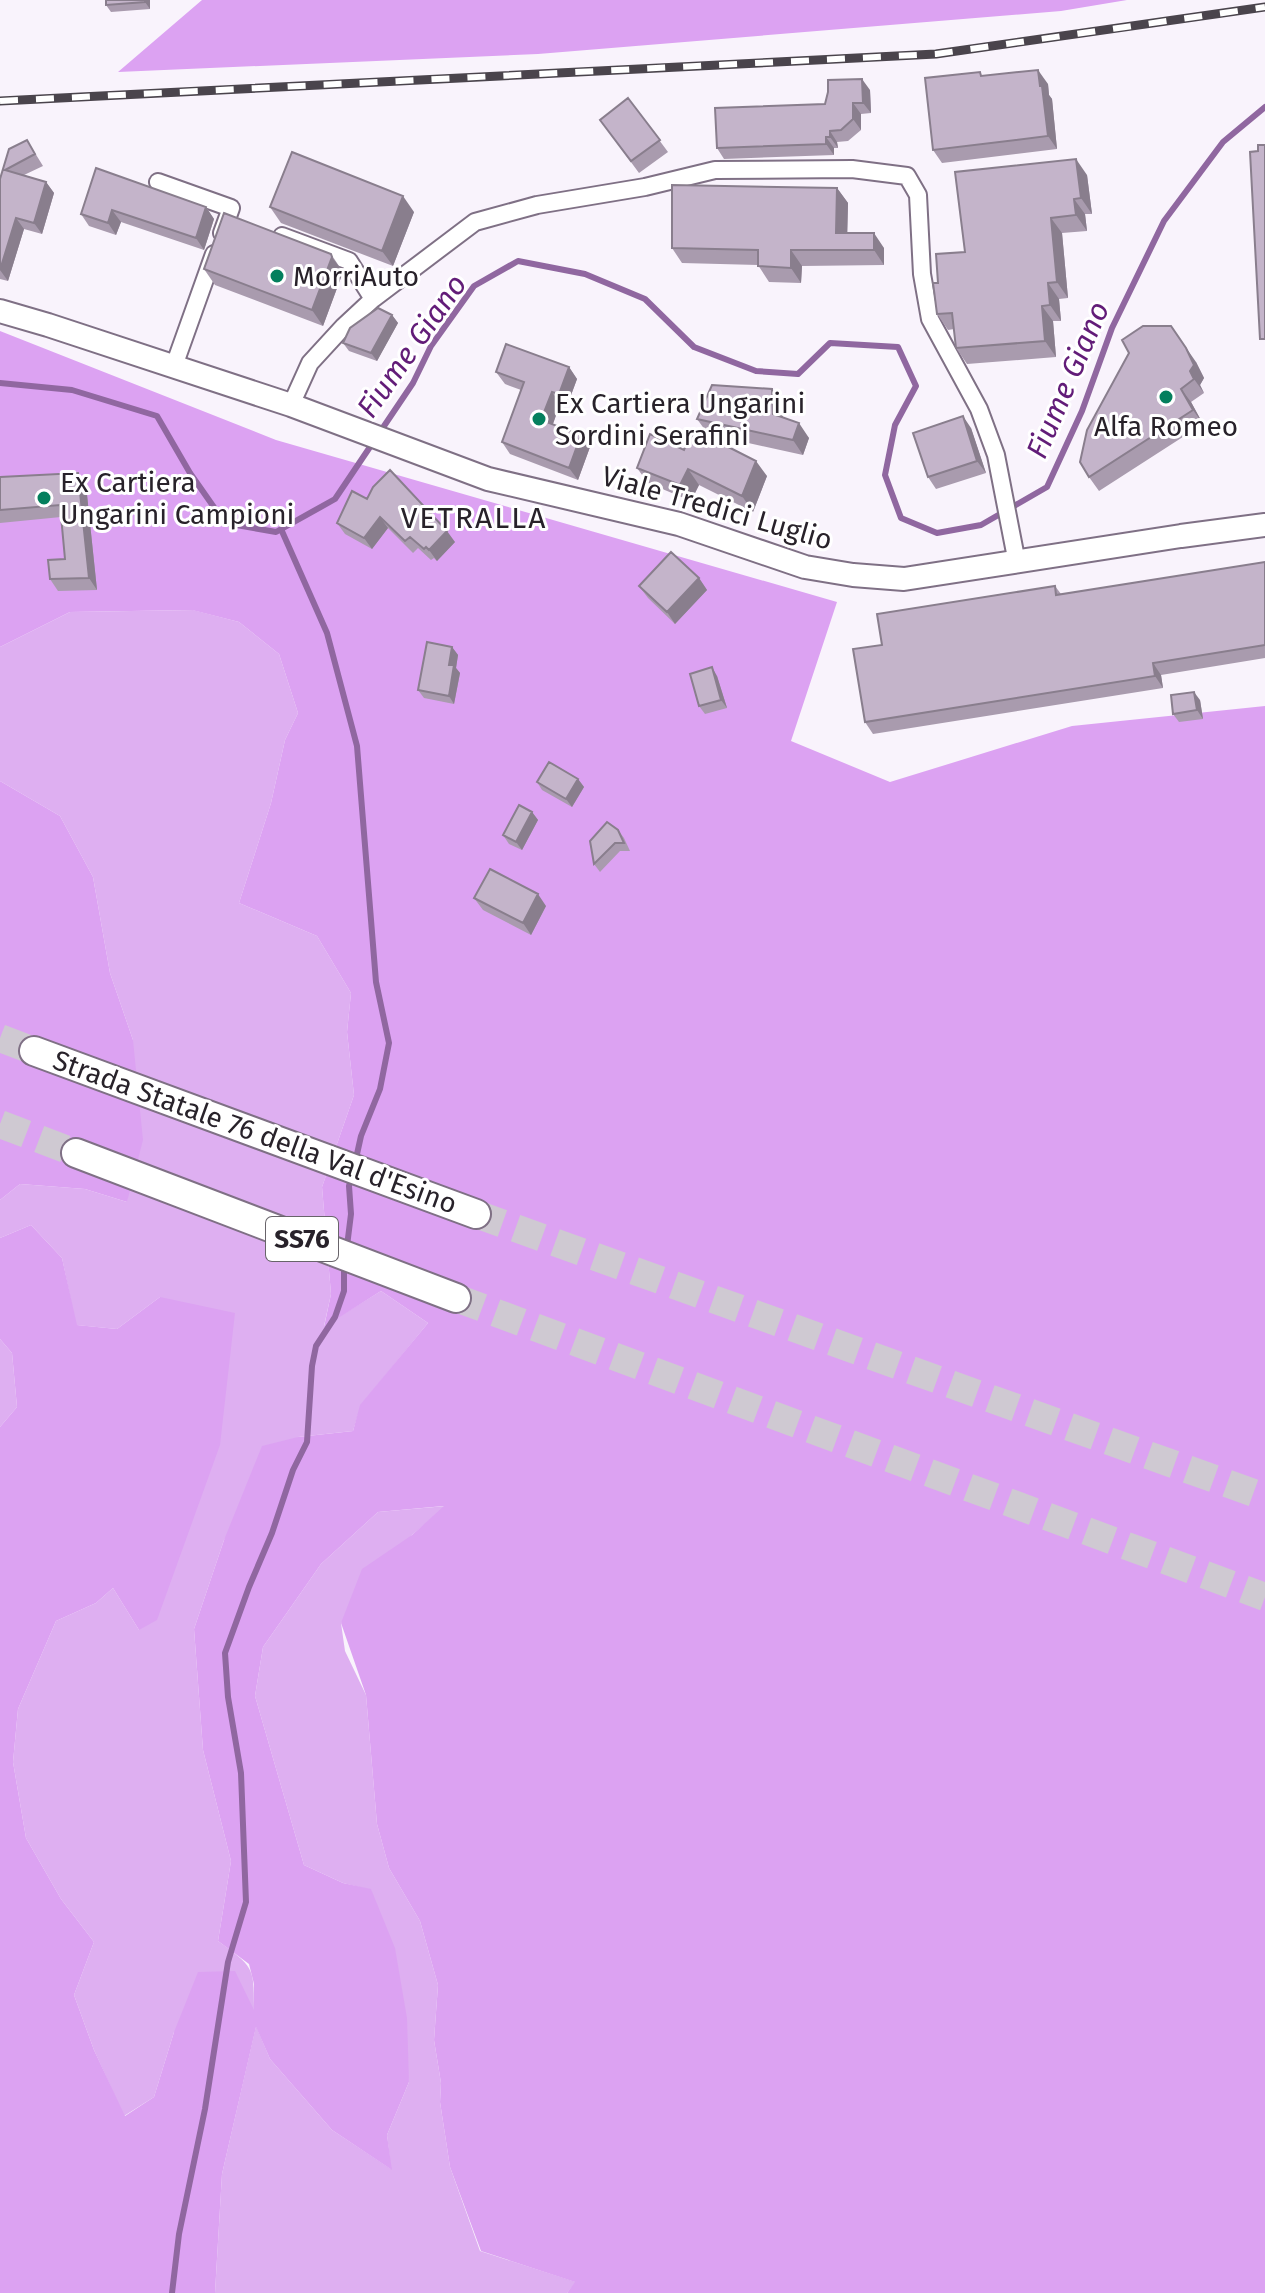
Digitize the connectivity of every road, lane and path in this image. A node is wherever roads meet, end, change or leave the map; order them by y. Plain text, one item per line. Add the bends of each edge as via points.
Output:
1 (158, 182) dead end
2 (269, 230) edge
3 (373, 299) junction
4 (0, 311) edge
5 (174, 366) junction
6 (291, 405) junction
7 (1265, 525) edge
8 (1017, 563) junction
9 (34, 1051) tunnel mouth
10 (76, 1153) tunnel mouth
11 (476, 1214) tunnel mouth
12 (456, 1298) tunnel mouth

1 - 5 street via 231,208 235,218
2 - 3 street via 349,261
3 - 6 street via 310,363
3 - 8 street via 475,222 537,205 715,170 852,169 907,176 918,195 930,319 979,409 996,455
4 - 5 main road, Viale Tredici Luglio
5 - 6 main road, Viale Tredici Luglio
6 - 8 main road, Viale Tredici Luglio via 488,479 679,524 805,567 904,579
7 - 8 main road, Viale Tredici Luglio
9 - 11 highway, Strada Statale 76 della Val d'Esino
10 - 12 highway, SS76

